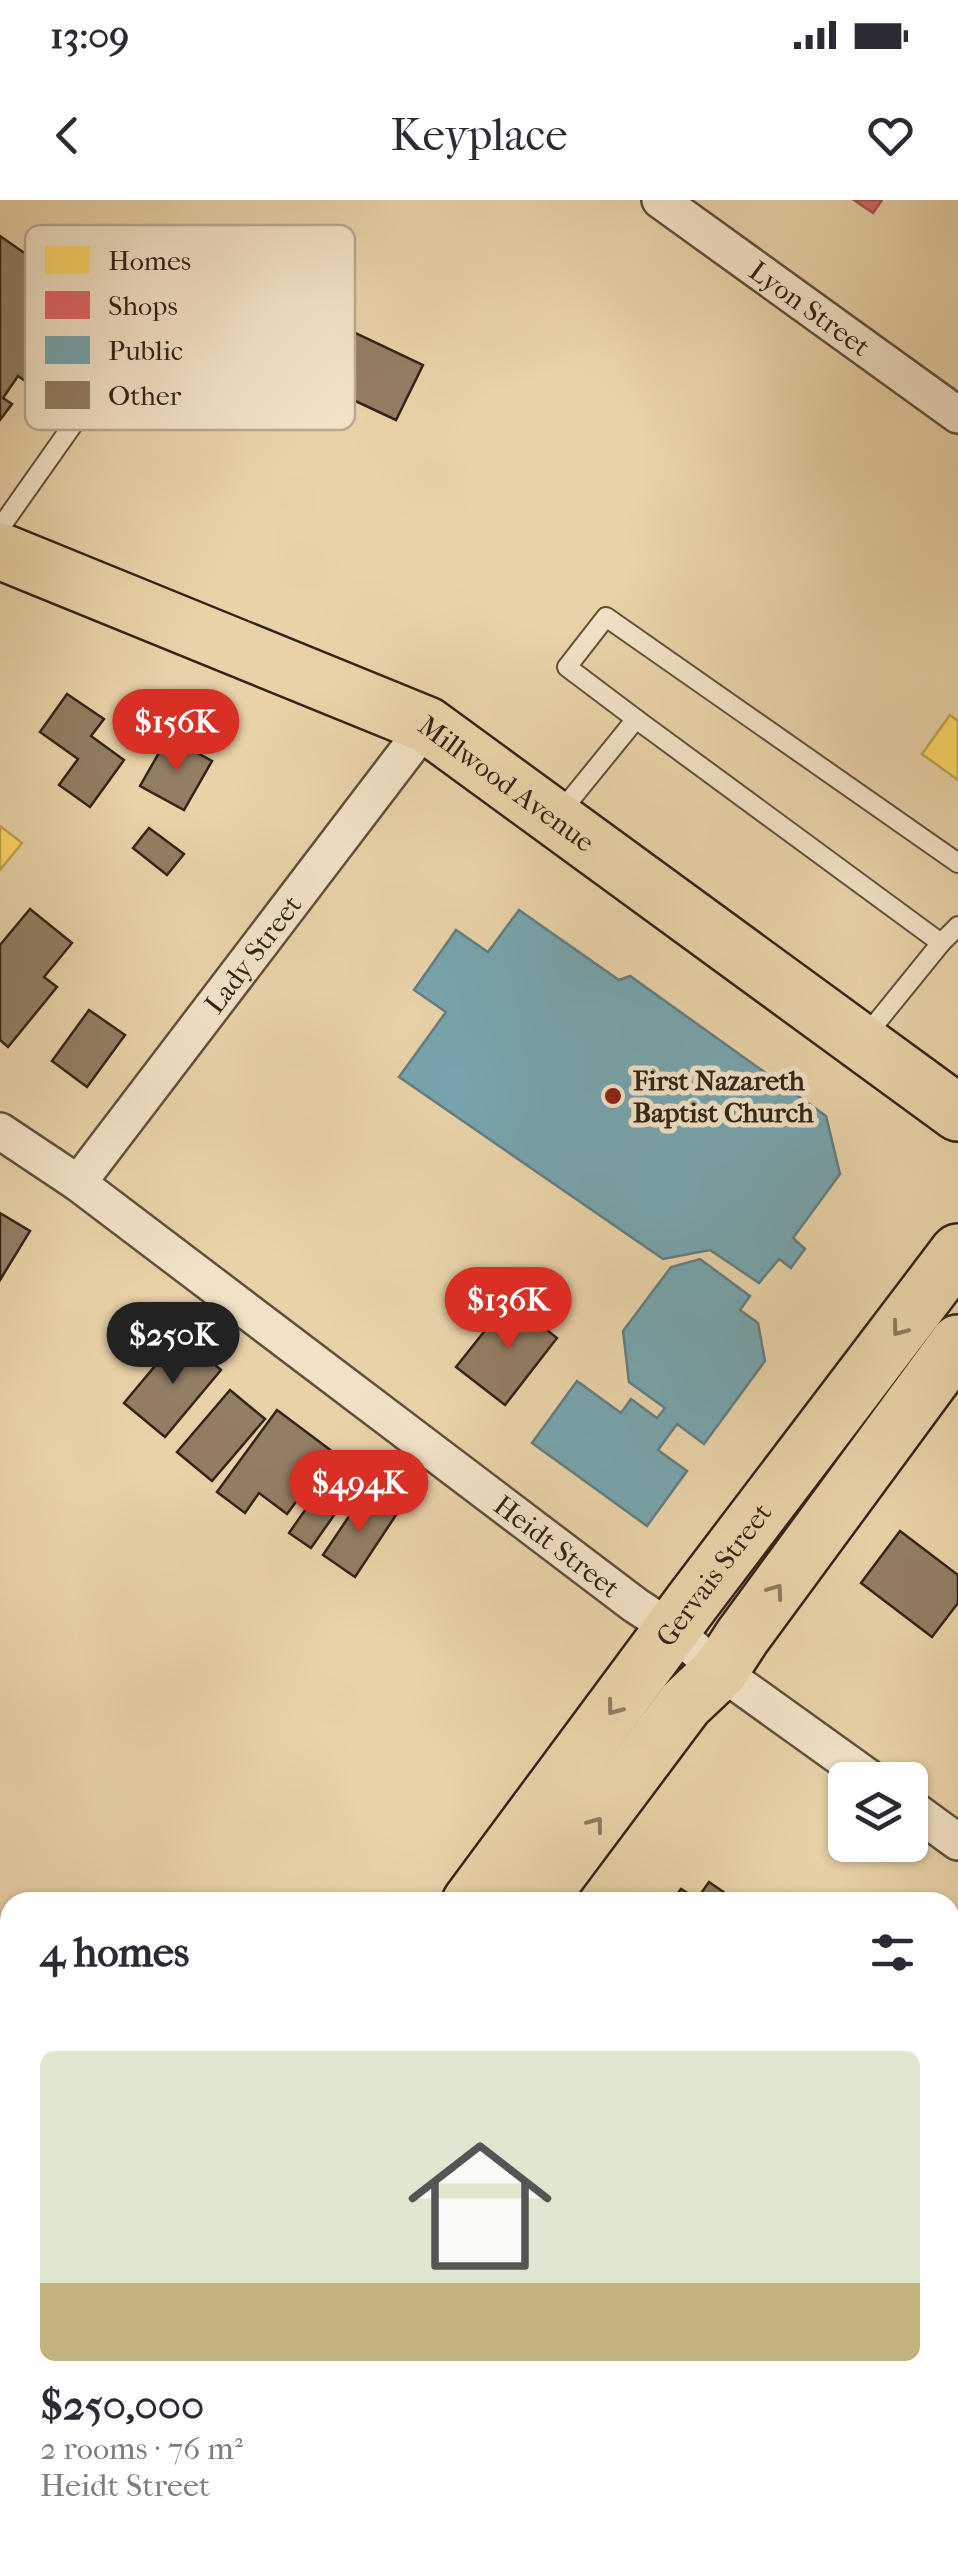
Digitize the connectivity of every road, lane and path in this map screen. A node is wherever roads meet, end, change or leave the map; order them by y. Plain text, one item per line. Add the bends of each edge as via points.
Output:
1 (660, 200) edge
2 (958, 415) edge
3 (70, 430) edge
4 (0, 528) edge
5 (0, 551) edge
6 (636, 719) junction
7 (426, 726) junction
8 (555, 819) junction
9 (958, 863) edge
10 (958, 926) edge
11 (941, 944) junction
12 (860, 1042) junction
13 (958, 1113) edge
14 (0, 1131) edge
15 (78, 1183) junction
16 (958, 1252) edge
17 (958, 1343) edge
18 (673, 1630) junction
19 (720, 1670) junction
20 (847, 1762) edge
21 (928, 1820) edge
22 (958, 1842) edge
23 (477, 1892) edge
24 (545, 1892) edge

1 - 2 street, Lyon Street
3 - 4 lane
5 - 7 main road, Millwood Avenue
6 - 8 lane
6 - 9 lane via 566,667 606,617
6 - 11 lane
7 - 8 main road, Millwood Avenue
7 - 15 street, Lady Street
8 - 12 main road, Millwood Avenue
10 - 11 lane
11 - 12 lane
12 - 13 main road, Millwood Avenue
14 - 15 street, Heidt Street
15 - 18 street, Heidt Street
16 -> 18 main road, Gervais Street
19 -> 17 main road
18 - 19 street, Heidt Street
18 -> 23 main road, Gervais Street
19 - 20 street, Heidt Street
24 -> 19 main road via 686,1704
21 - 22 street

